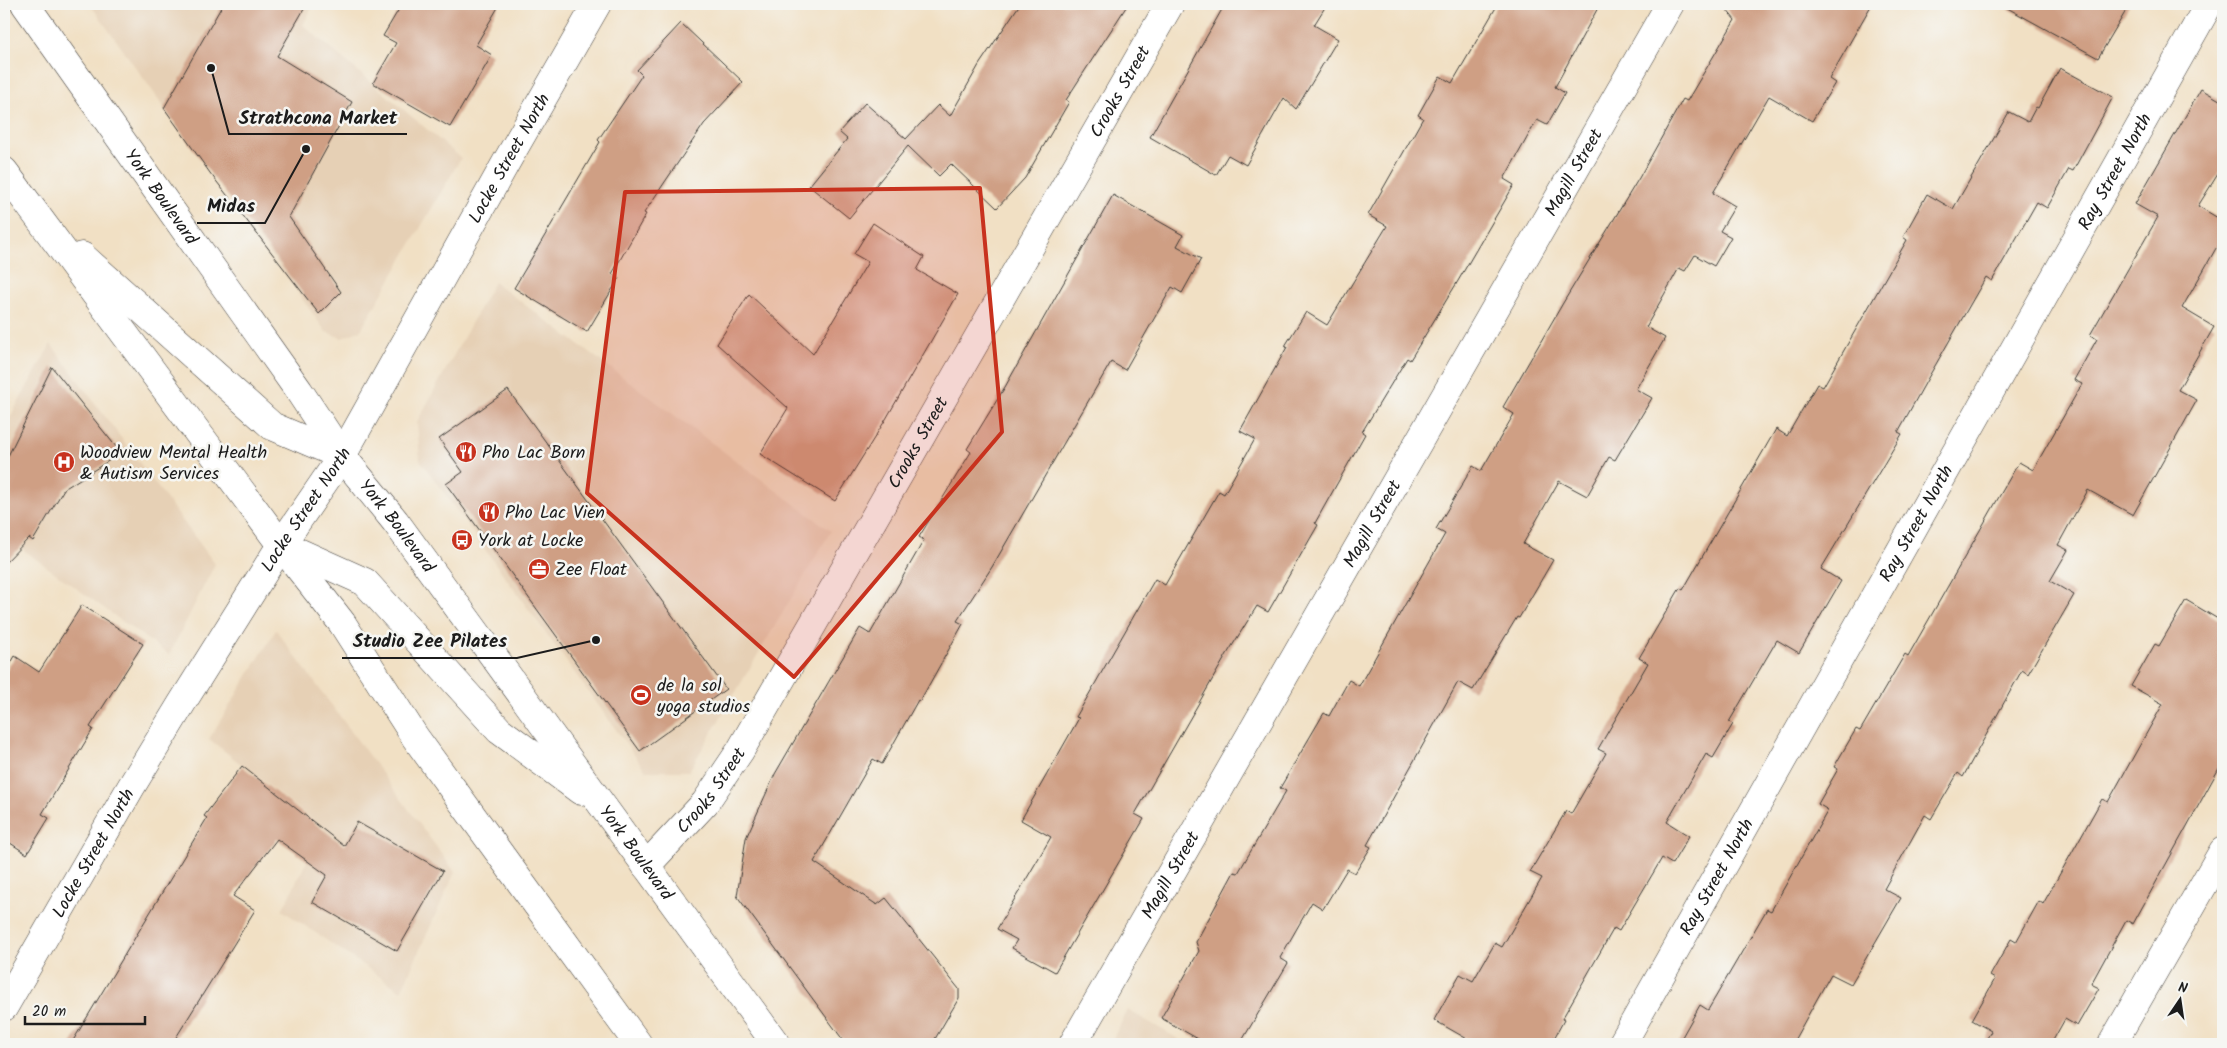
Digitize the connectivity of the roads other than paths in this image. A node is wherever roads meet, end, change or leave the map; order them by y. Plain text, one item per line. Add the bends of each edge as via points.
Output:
1 (25, 4) edge
2 (597, 4) edge
3 (1170, 4) edge
4 (1670, 4) edge
5 (2209, 4) edge
6 (4, 171) edge
7 (38, 217) junction
8 (342, 456) junction
9 (281, 545) junction
10 (604, 809) junction
11 (2223, 851) edge
12 (646, 866) junction
13 (4, 1007) edge
14 (638, 1044) edge
15 (776, 1044) edge
16 (1073, 1044) edge
17 (1622, 1044) edge
18 (2112, 1044) edge

1 - 8 street, York Boulevard
2 - 8 street, Locke Street North
3 - 12 street, Crooks Street via 740,750 705,803
4 - 16 street, Magill Street
5 - 17 street, Ray Street North
6 - 7 street
7 - 8 street via 272,426
7 - 9 street
8 - 9 street, Locke Street North
8 - 10 street, York Boulevard via 396,521
9 - 10 street via 365,582 499,730
9 - 13 street, Locke Street North via 131,786
9 - 14 street via 342,623 415,737
10 - 12 street, York Boulevard
11 - 18 street
12 - 15 street, York Boulevard

